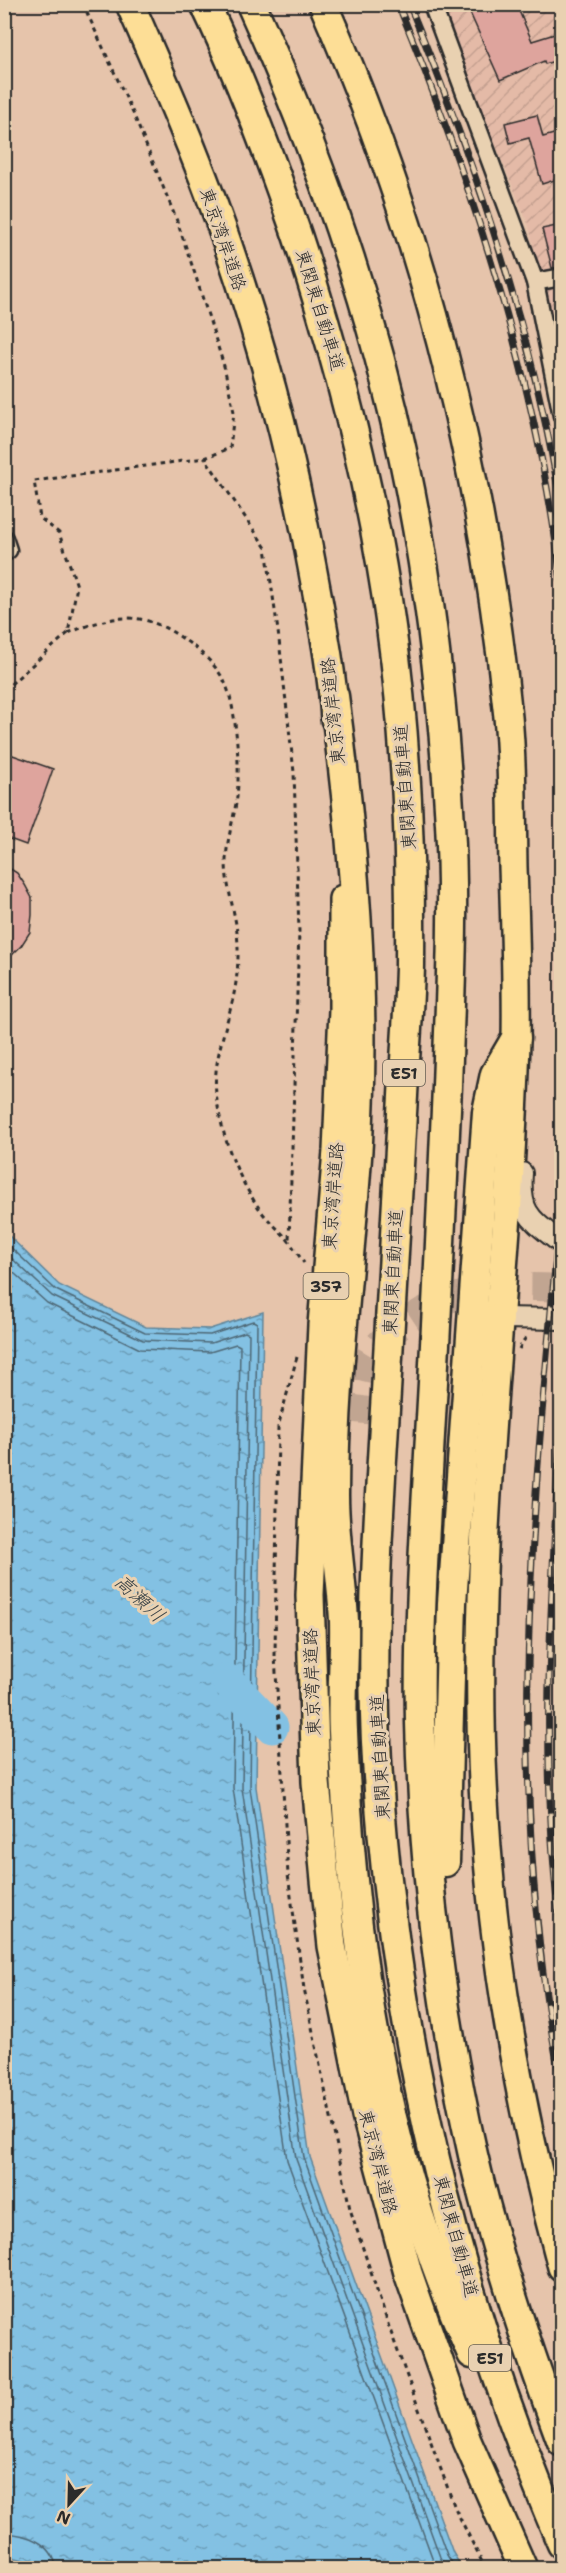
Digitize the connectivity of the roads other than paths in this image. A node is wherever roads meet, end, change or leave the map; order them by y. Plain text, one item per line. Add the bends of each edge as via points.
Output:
1 (130, 4) edge
2 (205, 4) edge
3 (251, 4) edge
4 (323, 4) edge
5 (432, 4) edge
6 (561, 277) edge
7 (535, 282) junction
8 (561, 416) edge
9 (4, 538) edge
10 (4, 553) edge
11 (334, 696) junction
12 (516, 1038) junction
13 (513, 1101) junction
14 (561, 1244) edge
15 (499, 1318) junction
16 (561, 1319) edge
17 (469, 1373) junction
18 (354, 1423) tunnel mouth
19 (344, 1622) junction
20 (479, 2160) junction
21 (561, 2267) edge
22 (561, 2442) edge
23 (542, 2500) junction
24 (561, 2544) edge
25 (524, 2568) edge

1 - 11 highway, 東京湾岸道路 / 357 via 223,230 262,354 294,474
2 - 23 highway, 東関東自動車道 / E51 via 268,153 336,359 364,477 392,631 409,831 410,971 375,1598 377,1759 398,1969 418,2085 480,2327
3 - 20 highway, 東関東自動車道 / E51 via 322,172 366,314 407,473 440,694 450,829 451,976 422,1600 420,1721 435,1944 446,2016
4 - 12 highway via 345,53 404,216 429,294 469,454 497,619 509,724
5 - 7 street
6 - 7 street
7 - 8 street
9 - 10 street via 8,550
11 - 19 highway via 352,843 360,964 358,1140 334,1496
11 - 25 highway, 東京湾岸道路 / 357 via 342,842 343,1010 337,1151 322,1325 310,1595 316,1782 325,1880 332,1946 366,2116 408,2273 467,2441
12 - 13 highway
12 - 17 highway via 495,1074 487,1112
13 - 14 street via 525,1138 520,1195 525,1210
13 - 15 highway
15 - 16 street
15 - 17 highway via 479,1329
15 - 21 highway via 483,1582 483,1800 493,1909 513,2043 528,2131
17 - 20 highway via 452,1603 444,1842 453,1971
18 - 19 highway via 347,1496
19 - 23 highway via 342,1726 352,1885 392,2120 422,2230 456,2318
20 - 22 highway, 東関東自動車道 / E51 via 497,2242
23 - 24 highway, 東関東自動車道 / E51

